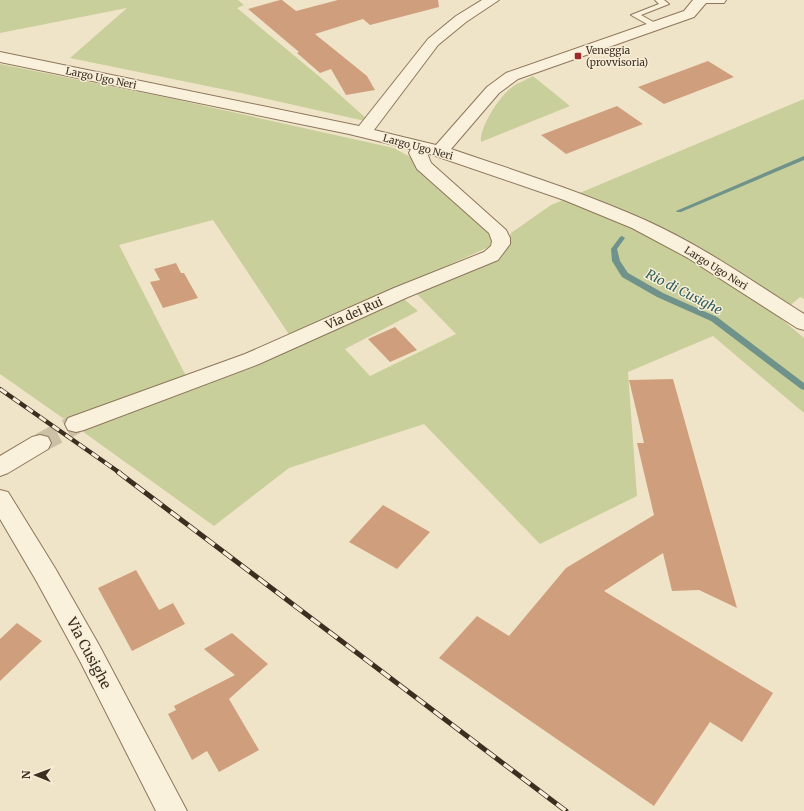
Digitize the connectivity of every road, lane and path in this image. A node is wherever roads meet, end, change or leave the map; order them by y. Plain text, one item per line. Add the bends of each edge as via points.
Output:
1 (492, 0) edge
2 (659, 0) edge
3 (702, 0) edge
4 (711, 0) edge
5 (719, 0) edge
6 (654, 26) junction
7 (0, 57) edge
8 (363, 133) junction
9 (420, 146) junction
10 (440, 151) junction
11 (804, 323) edge
12 (76, 424) tunnel mouth
13 (40, 443) tunnel mouth
14 (0, 467) edge
15 (0, 499) edge
16 (172, 811) edge

1 - 8 street via 461,19 433,42
2 - 6 lane via 665,4 635,15
3 - 6 street via 689,14
4 - 5 street
6 - 10 street via 509,78 493,90
7 - 8 street, Largo Ugo Neri
8 - 9 street, Largo Ugo Neri
9 - 10 street, Largo Ugo Neri
9 - 12 street, Via dei Rui via 418,153 423,165 497,230 501,237 500,249 491,256 396,294 251,359
10 - 11 street, Largo Ugo Neri via 570,196 639,224 695,254
13 - 14 street
15 - 16 street, Via Cusighe via 70,616

